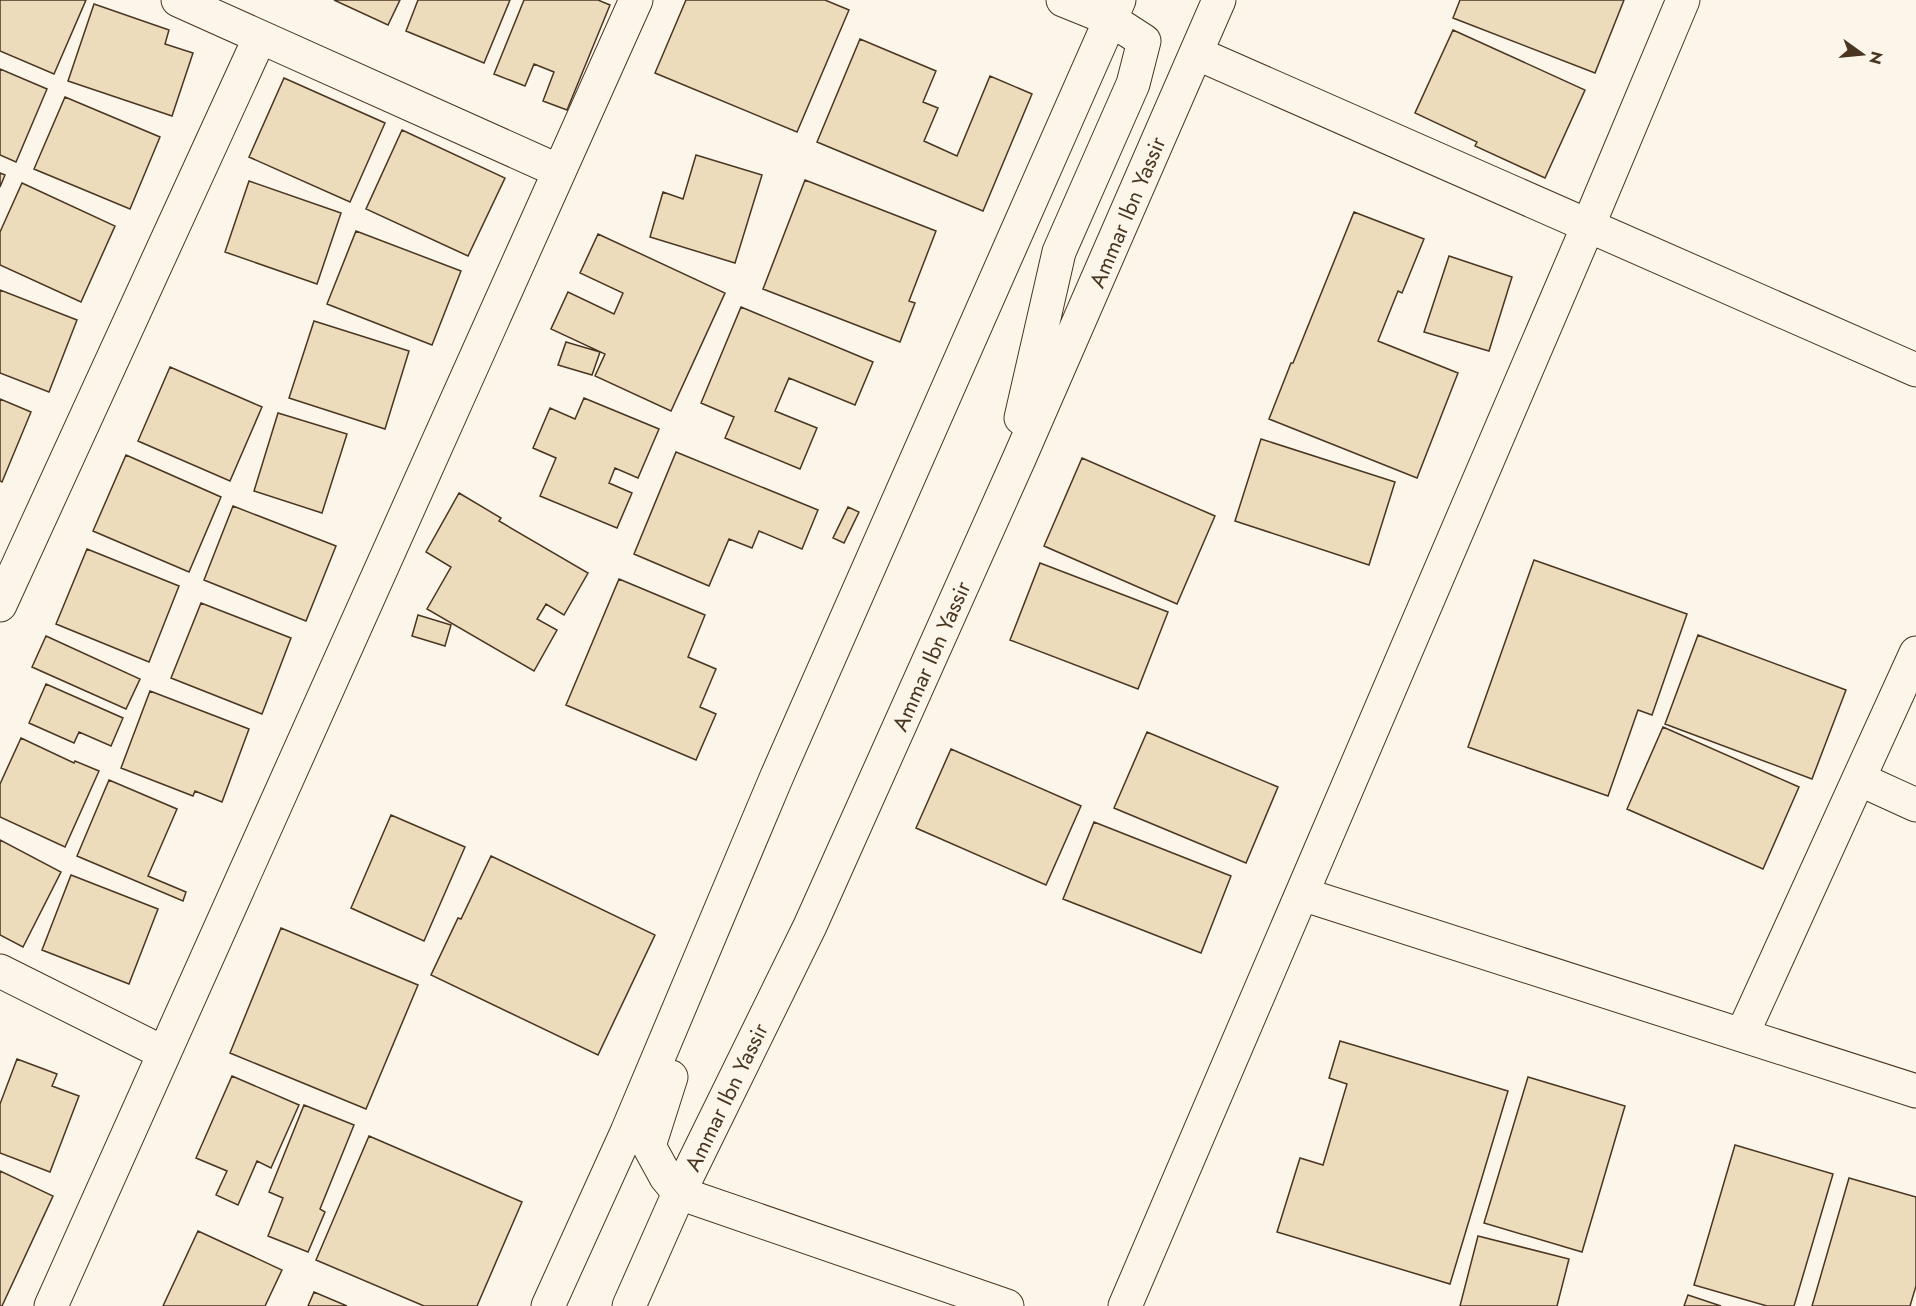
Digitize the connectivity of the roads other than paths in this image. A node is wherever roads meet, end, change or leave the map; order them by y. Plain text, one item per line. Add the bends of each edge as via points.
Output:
1 (178, 0) edge
2 (636, 0) edge
3 (1063, 0) edge
4 (1219, 0) edge
5 (1683, 0) edge
6 (1114, 9) edge
7 (260, 37) junction
8 (1196, 53) junction
9 (559, 171) junction
10 (1588, 226) junction
11 (1916, 370) edge
12 (1004, 493) junction
13 (0, 604) edge
14 (1916, 653) edge
15 (1859, 779) junction
16 (1916, 805) edge
17 (730, 887) junction
18 (1302, 894) junction
19 (0, 970) edge
20 (1742, 1035) junction
21 (164, 1053) junction
22 (1916, 1091) edge
23 (679, 1193) junction
24 (51, 1306) edge
25 (548, 1306) edge
26 (629, 1306) edge
27 (1007, 1306) edge
28 (1125, 1306) edge

1 - 7 street
2 - 9 street
3 - 6 street
4 - 8 street, Ammar Ibn Yassir
5 - 10 street
6 - 12 street via 1144,40 1133,84 1059,252
6 - 17 street
7 - 9 street
7 - 13 street
8 - 10 street
8 - 12 street, Ammar Ibn Yassir
9 - 21 street
10 - 11 street
10 - 18 street
12 - 23 street, Ammar Ibn Yassir via 810,926
14 - 15 street
15 - 16 street
15 - 20 street
17 - 23 street via 649,1146
17 - 25 street via 627,1132
18 - 20 street
18 - 28 street
19 - 21 street
20 - 22 street
21 - 24 street
23 - 26 street, Ammar Ibn Yassir
23 - 27 street

